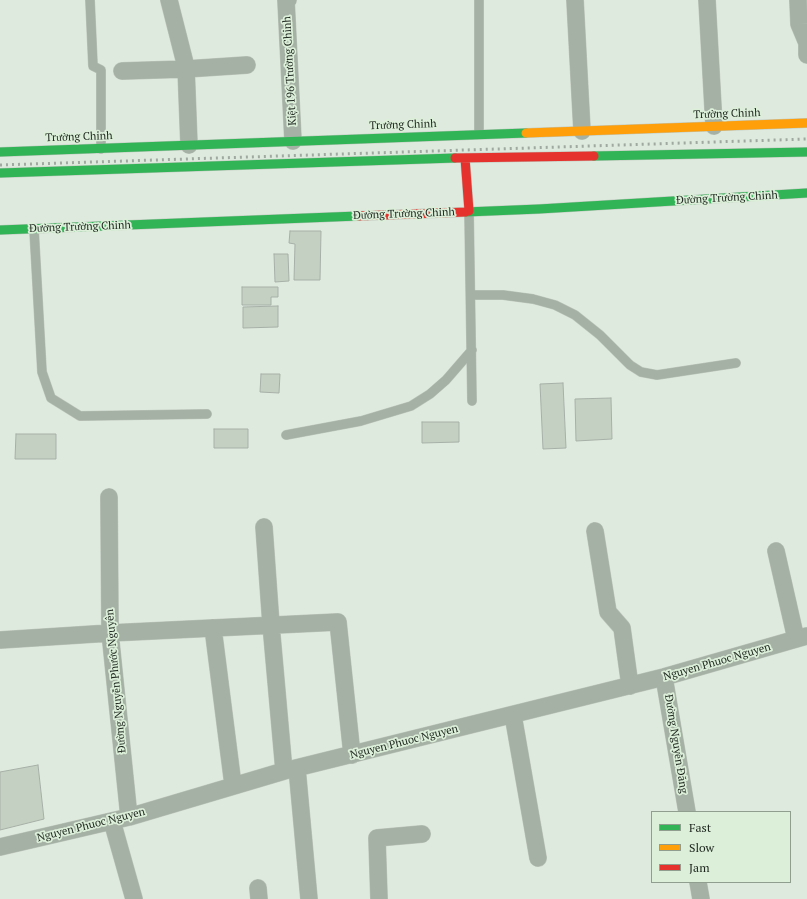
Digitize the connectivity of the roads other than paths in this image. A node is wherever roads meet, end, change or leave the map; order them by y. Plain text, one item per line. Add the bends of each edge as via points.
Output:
1 (90, 0) edge
2 (169, 0) edge
3 (287, 0) edge
4 (479, 0) edge
5 (575, 0) edge
6 (707, 0) edge
7 (798, 0) edge
8 (807, 55) edge
9 (247, 64) dead end
10 (186, 69) junction
11 (122, 71) dead end
12 (807, 123) edge
13 (714, 126) junction
14 (582, 131) junction
15 (480, 134) junction
16 (293, 141) junction
17 (190, 145) junction
18 (101, 149) junction
19 (0, 152) edge
20 (807, 152) edge
21 (465, 158) junction
22 (0, 173) edge
23 (807, 193) edge
24 (469, 211) junction
25 (34, 229) junction
26 (0, 230) edge
27 (470, 295) junction
28 (472, 350) junction
29 (736, 363) dead end
30 (472, 401) dead end
31 (207, 414) dead end
32 (286, 435) dead end
33 (109, 497) dead end
34 (264, 527) dead end
35 (595, 531) dead end
36 (776, 551) dead end
37 (271, 625) junction
38 (213, 628) junction
39 (110, 633) junction
40 (801, 638) edge
41 (0, 640) edge
42 (664, 677) junction
43 (630, 686) junction
44 (513, 715) junction
45 (352, 755) junction
46 (291, 769) junction
47 (233, 785) junction
48 (687, 811) edge
49 (129, 817) junction
50 (112, 822) junction
51 (422, 834) dead end
52 (0, 846) edge
53 (538, 858) dead end
54 (698, 883) edge
55 (134, 899) edge
56 (309, 899) edge
57 (379, 899) edge
58 (701, 899) edge

1 - 18 lane via 92,66 101,70
2 - 10 street
3 - 16 street, Kiệt 196 Trường Chinh
4 - 15 lane
5 - 14 street
6 - 13 street
7 - 8 street via 799,24 807,43
9 - 10 street
10 - 11 street
10 - 17 street
12 - 13 main road, Trường Chinh
13 - 14 main road, Trường Chinh
14 - 15 main road, Trường Chinh
15 - 16 main road, Trường Chinh
16 - 17 main road, Trường Chinh
17 - 18 main road, Trường Chinh
18 - 19 main road, Trường Chinh
20 - 21 main road
21 - 22 main road
21 - 24 main road
23 - 24 main road, Đường Trường Chinh
24 - 25 main road, Đường Trường Chinh
24 - 27 lane
25 - 26 main road, Đường Trường Chinh
25 - 31 lane via 42,372 51,398 80,416
27 - 28 lane
27 - 29 lane via 502,295 555,305 600,334 630,365 641,372 657,375
28 - 30 lane
28 - 32 lane via 446,380 411,406 360,421
33 - 39 street, Đường Nguyễn Phước Nguyên
34 - 37 street
35 - 43 street via 608,612 622,628
36 - 40 street
37 - 38 street
37 - 45 street via 338,622
37 - 46 street
38 - 39 street
38 - 47 street
39 - 41 street
39 - 49 street, Đường Nguyễn Phước Nguyên
40 - 42 street, Nguyen Phuoc Nguyen
42 - 43 street, Nguyen Phuoc Nguyen
42 - 48 street, Đường Nguyễn Đăng
43 - 44 street, Nguyen Phuoc Nguyen
44 - 45 street, Nguyen Phuoc Nguyen
44 - 53 street
45 - 46 street, Nguyen Phuoc Nguyen
46 - 47 street, Nguyen Phuoc Nguyen
46 - 56 street
47 - 49 street, Nguyen Phuoc Nguyen
49 - 50 street, Nguyen Phuoc Nguyen
50 - 52 street, Nguyen Phuoc Nguyen
50 - 55 street
51 - 57 street via 376,838
54 - 58 street

